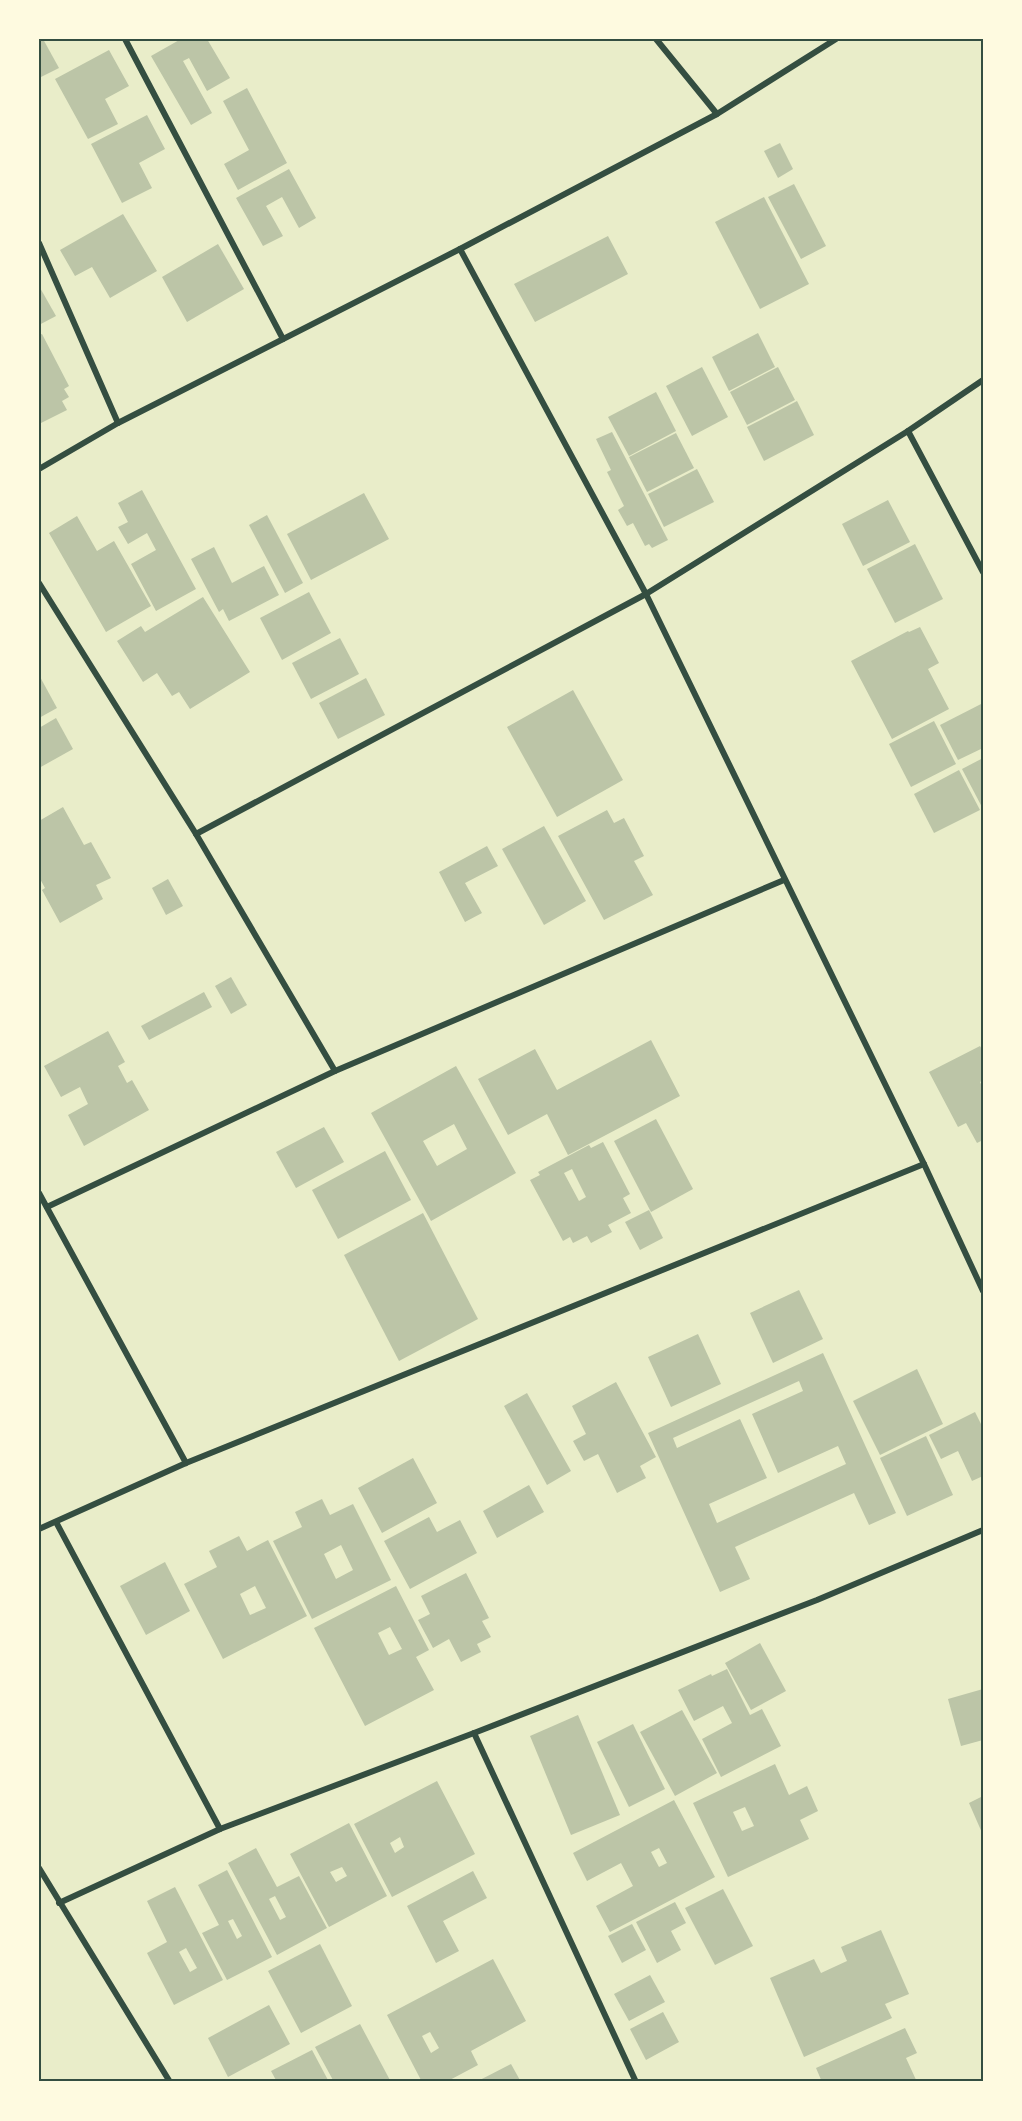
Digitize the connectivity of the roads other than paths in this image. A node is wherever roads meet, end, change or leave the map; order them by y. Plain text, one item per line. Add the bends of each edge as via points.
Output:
1 (125, 39) edge
2 (656, 39) edge
3 (836, 39) edge
4 (717, 114) junction
5 (39, 243) edge
6 (460, 249) junction
7 (283, 339) junction
8 (983, 380) edge
9 (118, 423) junction
10 (908, 431) junction
11 (39, 469) edge
12 (983, 572) edge
13 (39, 583) edge
14 (646, 594) junction
15 (196, 834) junction
16 (784, 880) junction
17 (335, 1071) junction
18 (924, 1164) junction
19 (39, 1192) edge
20 (47, 1207) junction
21 (983, 1291) edge
22 (186, 1463) junction
23 (56, 1522) junction
24 (39, 1529) edge
25 (983, 1530) edge
26 (474, 1733) junction
27 (220, 1829) junction
28 (39, 1868) edge
29 (59, 1903) junction
30 (170, 2082) edge
31 (636, 2082) edge

1 - 7 street
2 - 4 street
3 - 4 street
4 - 6 street
5 - 9 street
6 - 7 street
6 - 14 street
7 - 9 street
8 - 10 street
9 - 11 street
10 - 12 street
10 - 14 street
13 - 15 street
14 - 15 street
14 - 16 street
15 - 17 street
16 - 17 street
16 - 18 street
17 - 20 street
18 - 21 street
18 - 22 street
19 - 20 street
20 - 22 street
22 - 23 street
23 - 24 street
23 - 27 street
25 - 26 street via 817,1600
26 - 27 street
26 - 31 street
27 - 29 street
28 - 29 street
29 - 30 street

